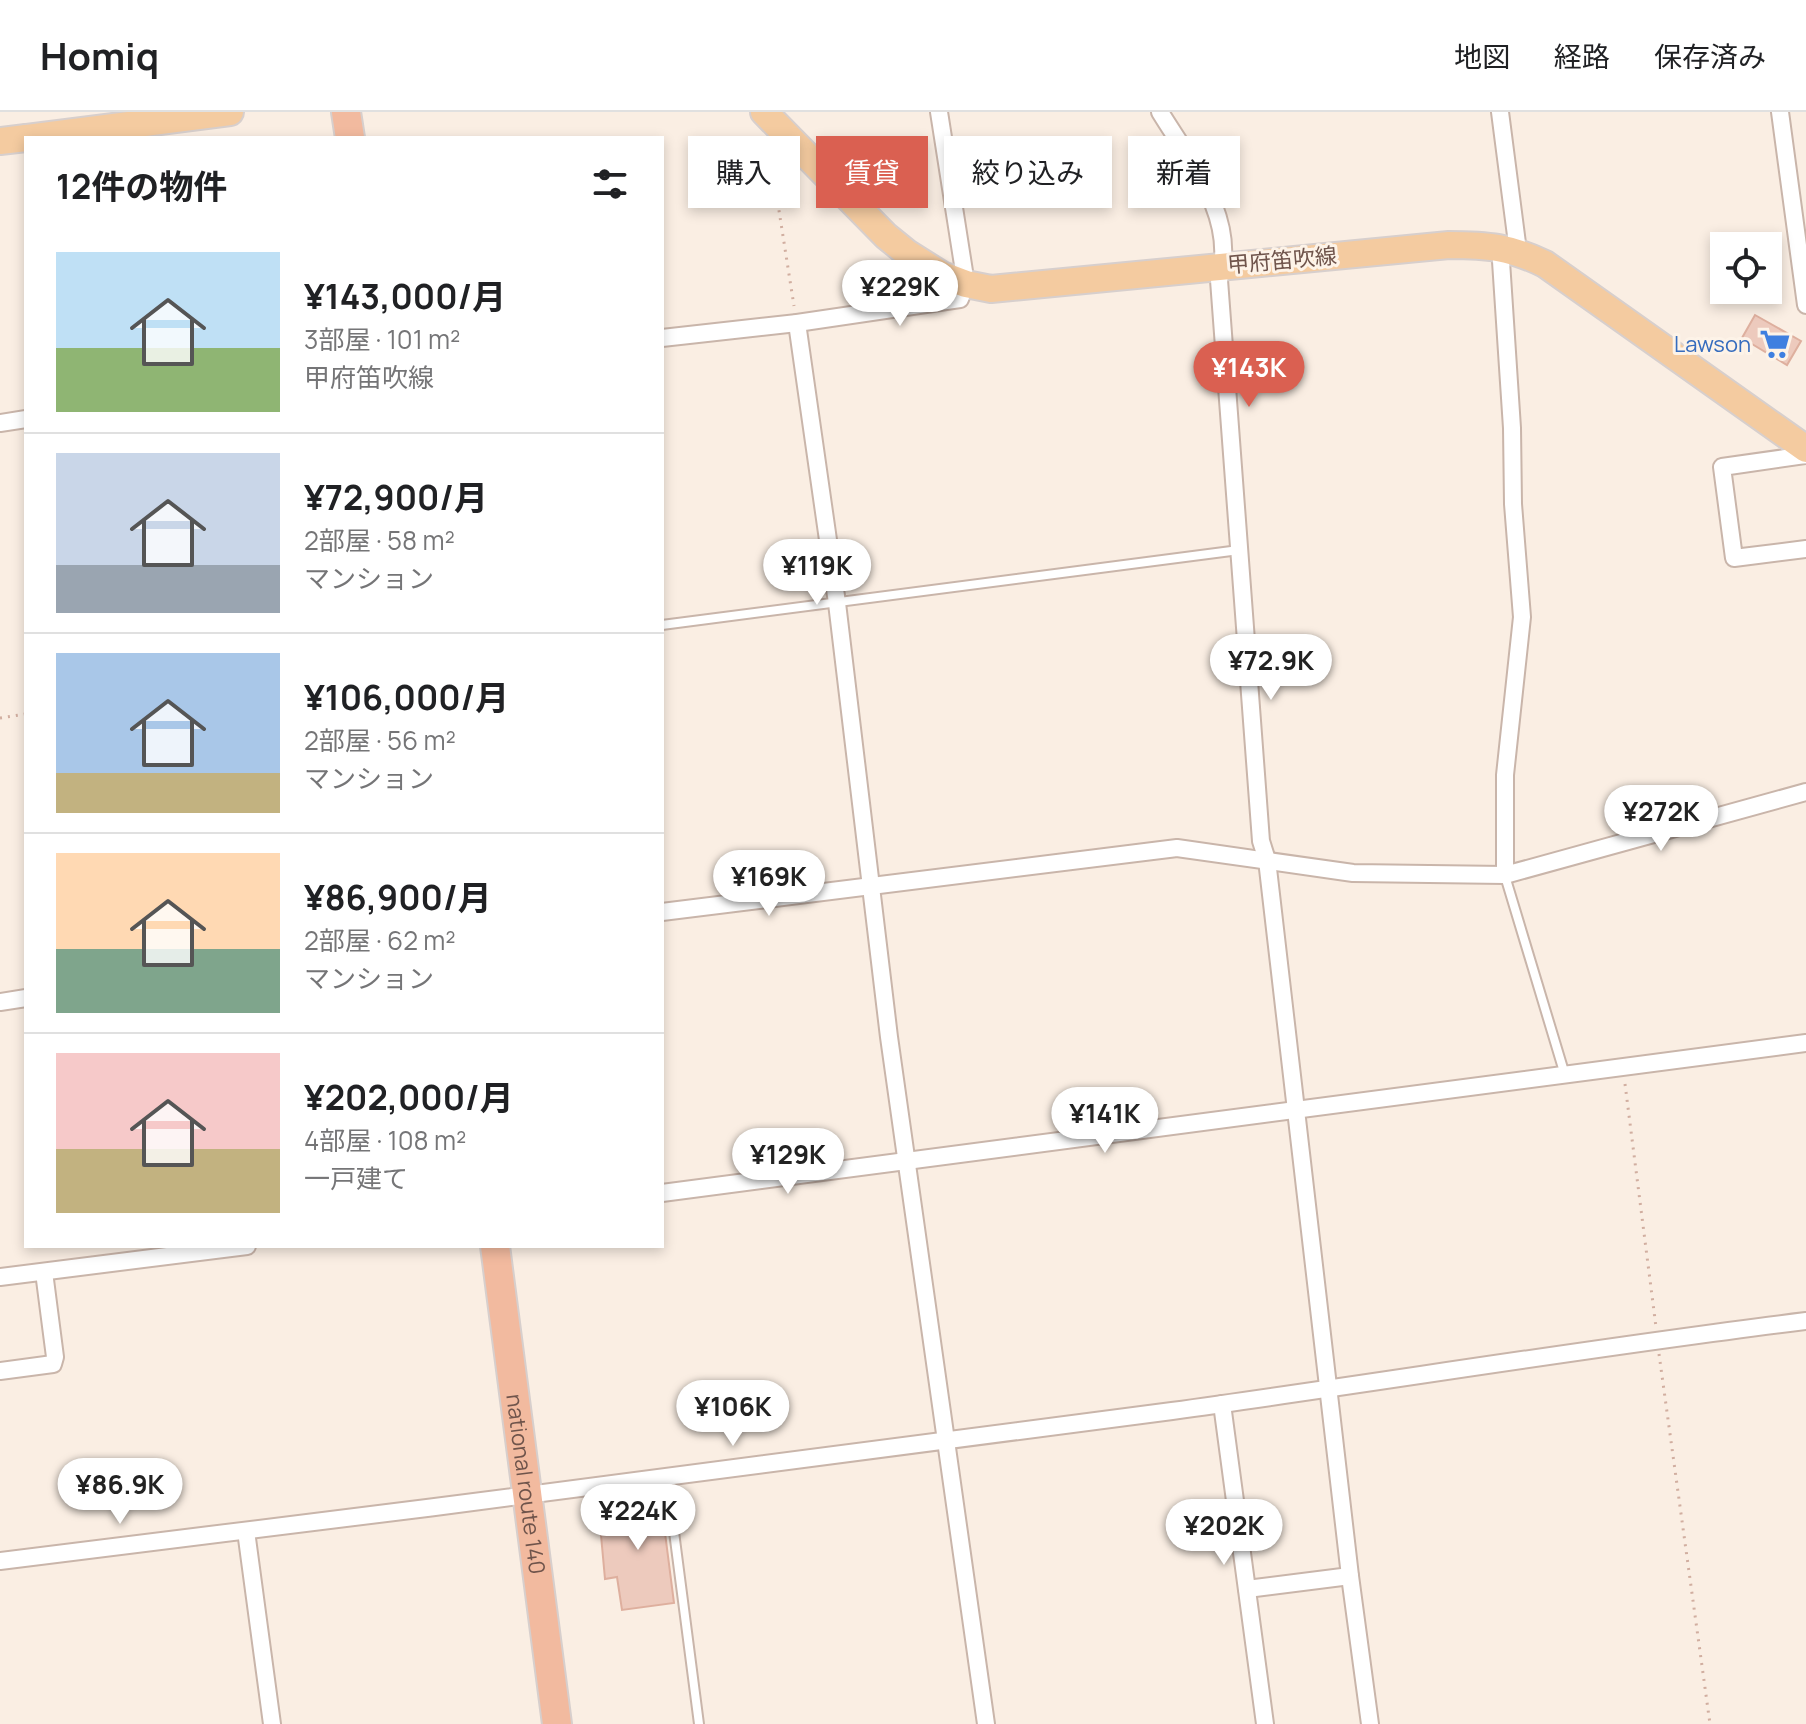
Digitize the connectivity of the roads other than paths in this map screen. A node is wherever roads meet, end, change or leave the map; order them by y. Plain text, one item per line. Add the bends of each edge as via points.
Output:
1 (230, 112) edge
2 (346, 112) edge
3 (764, 112) edge
4 (939, 112) edge
5 (1160, 112) edge
6 (1500, 112) edge
7 (1780, 112) edge
8 (43, 136) edge
9 (350, 136) edge
10 (24, 138) edge
11 (0, 141) edge
12 (1509, 249) junction
13 (1224, 265) junction
14 (966, 284) junction
15 (1806, 305) edge
16 (797, 323) junction
17 (664, 338) edge
18 (24, 419) edge
19 (0, 423) edge
20 (1806, 449) edge
21 (1806, 455) edge
22 (1806, 549) edge
23 (1239, 550) junction
24 (837, 603) junction
25 (664, 625) edge
26 (1806, 792) edge
27 (1267, 860) junction
28 (1505, 875) junction
29 (871, 885) junction
30 (664, 912) edge
31 (24, 998) edge
32 (0, 1002) edge
33 (1806, 1043) edge
34 (1565, 1075) junction
35 (1297, 1110) junction
36 (908, 1161) junction
37 (664, 1193) edge
38 (231, 1248) edge
39 (495, 1248) edge
40 (44, 1272) junction
41 (0, 1277) edge
42 (1806, 1321) edge
43 (0, 1371) edge
44 (1328, 1388) junction
45 (1222, 1404) junction
46 (945, 1442) junction
47 (667, 1477) junction
48 (527, 1494) junction
49 (246, 1531) junction
50 (0, 1561) edge
51 (1350, 1576) junction
52 (1247, 1589) junction
53 (272, 1724) edge
54 (557, 1724) edge
55 (699, 1724) edge
56 (986, 1724) edge
57 (1265, 1724) edge
58 (1370, 1724) edge

1 - 8 main road
2 - 9 highway
3 - 14 main road, 甲府笛吹線 via 886,236 919,263
4 - 14 street
5 - 13 street via 1209,195 1224,241
6 - 12 street
7 - 15 street
10 - 11 main road
12 - 13 main road, 甲府笛吹線 via 1449,245
12 - 20 main road, 甲府笛吹線 via 1545,264 1586,291
12 - 28 street via 1513,504 1522,617 1505,775
13 - 14 main road, 甲府笛吹線 via 991,289
13 - 23 street via 1219,280
14 - 16 street via 960,299
16 - 17 street
16 - 24 street
18 - 19 street
21 - 22 street via 1722,467 1734,558
23 - 24 lane
23 - 27 street via 1261,841
24 - 25 lane
24 - 29 street
26 - 28 street
27 - 28 street via 1353,873
27 - 29 street via 1177,848
27 - 35 street
28 - 34 lane
29 - 30 street
29 - 36 street
31 - 32 street
33 - 34 street
34 - 35 street
35 - 36 street
35 - 44 street
36 - 37 street
36 - 46 street
38 - 40 street
39 - 48 highway, national route 140
40 - 41 street
40 - 43 street via 53,1364
42 - 44 street
44 - 45 street
44 - 51 street
45 - 46 street
45 - 52 street
46 - 47 street
46 - 56 street
47 - 48 street
47 - 55 lane
48 - 49 street
48 - 54 highway, national route 140
49 - 50 street
49 - 53 street
51 - 52 street
51 - 58 street
52 - 57 street

